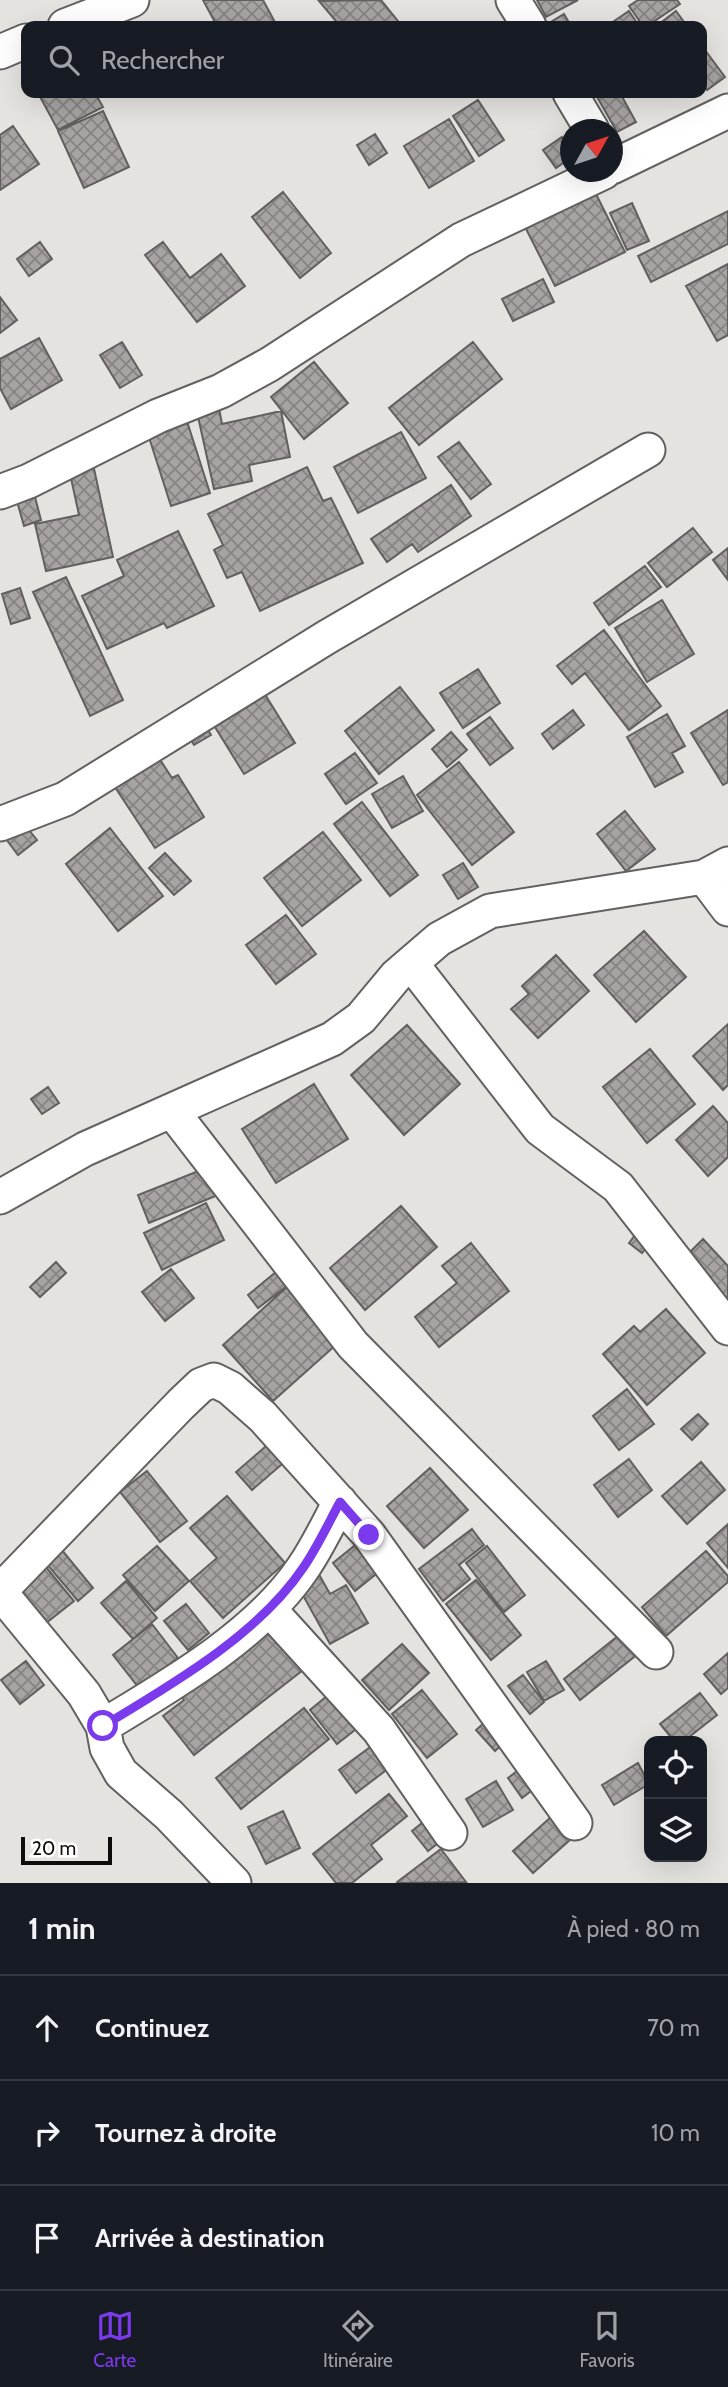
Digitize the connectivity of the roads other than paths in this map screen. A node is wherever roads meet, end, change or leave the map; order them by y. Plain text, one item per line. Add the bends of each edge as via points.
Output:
1 (132, 0) edge
2 (513, 0) edge
3 (63, 17) edge
4 (526, 21) edge
5 (21, 43) edge
6 (0, 51) edge
7 (573, 98) edge
8 (728, 111) edge
9 (585, 119) edge
10 (623, 161) edge
11 (580, 182) edge
12 (648, 450) dead end
13 (0, 492) edge
14 (0, 824) edge
15 (716, 870) edge
16 (728, 909) edge
17 (411, 963) junction
18 (172, 1111) junction
19 (0, 1197) edge
20 (728, 1328) edge
21 (340, 1502) junction
22 (0, 1592) edge
23 (270, 1609) junction
24 (656, 1652) dead end
25 (103, 1726) junction
26 (575, 1823) dead end
27 (450, 1833) dead end
28 (234, 1883) edge

1 - 3 street
2 - 4 street
5 - 6 street
7 - 9 street
8 - 10 street
11 - 13 street via 461,240 221,391
12 - 14 street via 327,637 65,799
15 - 16 street
15 - 17 street via 490,911 439,939
17 - 18 street via 361,1018 332,1040
17 - 20 street via 540,1129 618,1187
18 - 19 street via 85,1149
18 - 24 street via 353,1345
21 - 22 street via 263,1417 214,1380 201,1385 181,1404
21 - 23 street via 303,1568
21 - 26 street via 369,1535
22 - 25 street via 85,1694
23 - 25 street via 190,1674
23 - 27 street via 379,1730
25 - 28 street via 107,1748 121,1773

